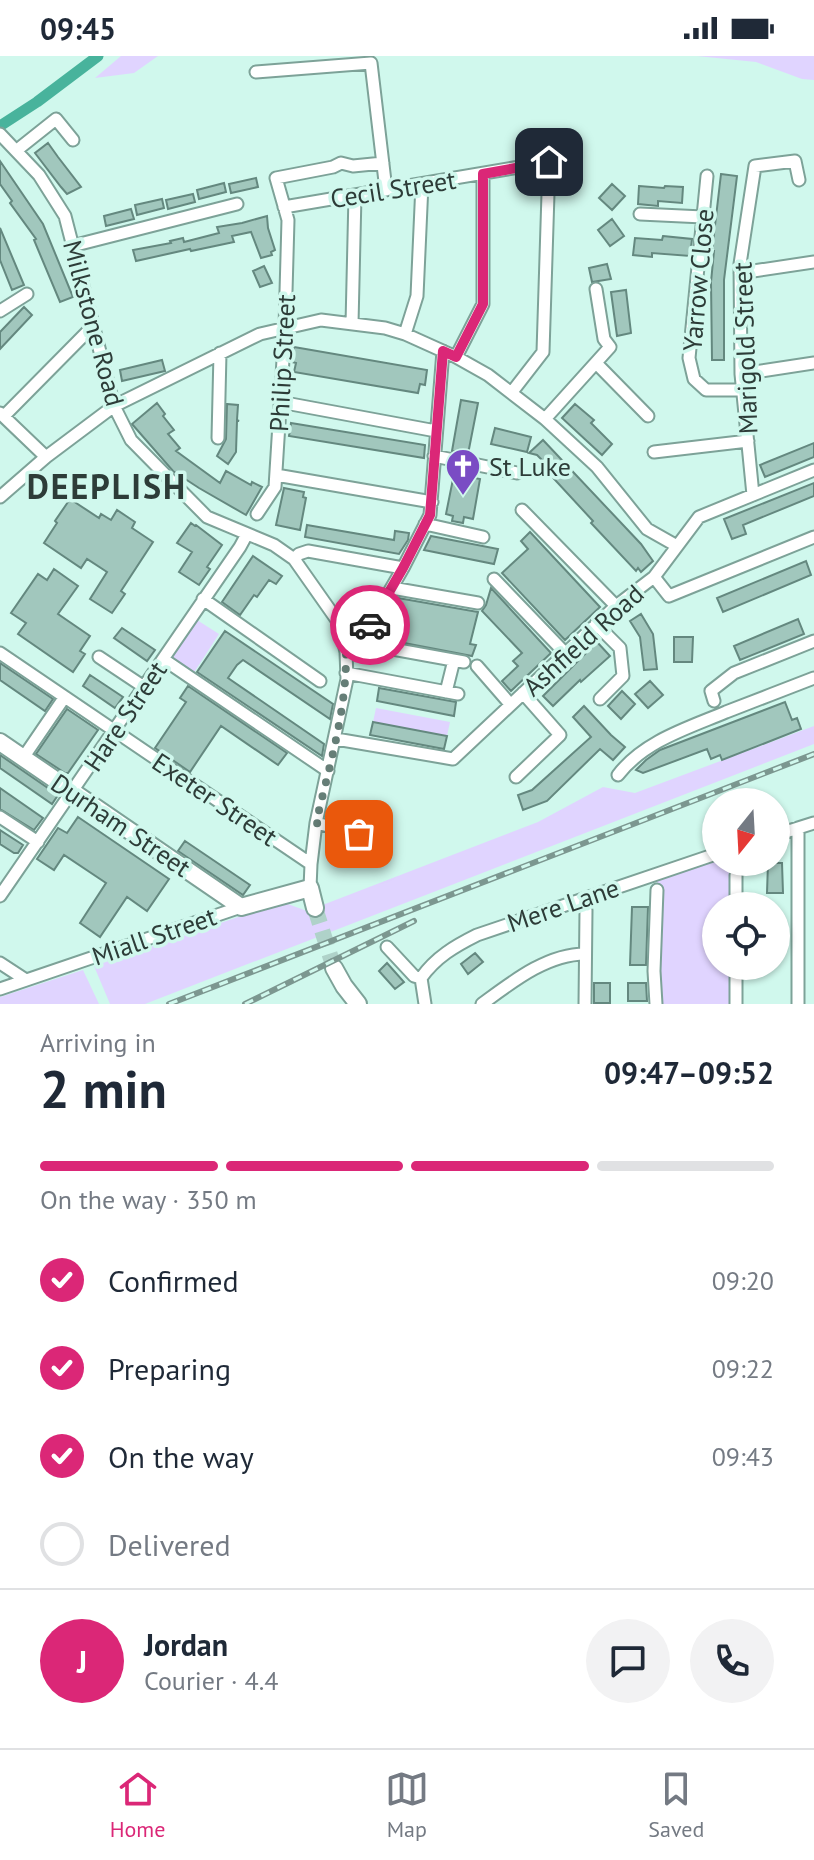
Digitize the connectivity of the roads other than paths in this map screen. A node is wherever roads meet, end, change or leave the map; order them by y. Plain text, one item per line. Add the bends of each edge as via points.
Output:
1 (256, 72) dead end
2 (2, 136) edge
3 (73, 140) dead end
4 (17, 150) junction
5 (383, 163) junction
6 (483, 174) junction
7 (707, 176) dead end
8 (799, 180) dead end
9 (422, 184) junction
10 (386, 190) junction
11 (355, 195) junction
12 (237, 204) dead end
13 (284, 207) junction
14 (640, 214) dead end
15 (703, 217) junction
16 (72, 246) junction
17 (814, 262) edge
18 (740, 273) junction
19 (596, 289) dead end
20 (27, 294) dead end
21 (1, 308) edge
22 (352, 324) junction
23 (93, 326) junction
24 (285, 328) junction
25 (405, 334) junction
26 (443, 351) junction
27 (220, 353) junction
28 (456, 357) junction
29 (596, 363) junction
30 (814, 363) edge
31 (741, 374) junction
32 (742, 390) junction
33 (512, 392) junction
34 (280, 402) junction
35 (114, 406) junction
36 (2, 414) edge
37 (648, 416) dead end
38 (545, 419) junction
39 (436, 431) junction
40 (218, 438) dead end
41 (748, 441) junction
42 (654, 452) dead end
43 (434, 456) junction
44 (46, 457) junction
45 (814, 470) edge
46 (517, 473) dead end
47 (276, 475) junction
48 (753, 495) junction
49 (0, 497) edge
50 (432, 502) junction
51 (522, 510) dead end
52 (257, 514) dead end
53 (425, 524) junction
54 (247, 534) junction
55 (483, 537) dead end
56 (814, 537) edge
57 (677, 546) junction
58 (294, 559) junction
59 (403, 568) junction
60 (654, 577) junction
61 (494, 579) dead end
62 (392, 588) junction
63 (203, 599) junction
64 (478, 603) dead end
65 (616, 606) junction
66 (596, 624) junction
67 (361, 641) junction
68 (814, 641) edge
69 (346, 652) junction
70 (0, 653) edge
71 (565, 653) junction
72 (99, 657) dead end
73 (163, 659) junction
74 (477, 666) dead end
75 (346, 673) junction
76 (814, 678) edge
77 (320, 681) dead end
78 (144, 687) junction
79 (523, 693) junction
80 (64, 698) junction
81 (600, 699) dead end
82 (714, 701) dead end
83 (510, 704) junction
84 (115, 732) junction
85 (336, 739) junction
86 (0, 742) edge
87 (23, 758) junction
88 (328, 771) junction
89 (618, 775) dead end
90 (516, 777) dead end
91 (73, 792) junction
92 (0, 817) edge
93 (316, 823) junction
94 (814, 823) edge
95 (798, 828) junction
96 (790, 831) edge
97 (380, 839) dead end
98 (38, 842) junction
99 (702, 859) edge
100 (311, 864) junction
101 (310, 888) junction
102 (2, 890) edge
103 (657, 890) dead end
104 (241, 907) junction
105 (315, 908) tunnel mouth
106 (586, 910) dead end
107 (387, 947) dead end
108 (585, 954) junction
109 (0, 963) edge
110 (334, 968) tunnel mouth
111 (421, 978) junction
112 (26, 980) junction
113 (736, 980) edge
114 (0, 989) edge
115 (358, 1004) edge
116 (425, 1004) edge
117 (482, 1004) edge
118 (585, 1004) edge
119 (656, 1004) edge
120 (736, 1004) edge
121 (798, 1004) edge

1 - 5 street via 371,63
2 - 4 street, Milkstone Road
3 - 4 street via 56,119
4 - 16 street, Milkstone Road via 65,216
5 - 10 street
5 - 13 street, Philip Street via 341,163 276,178
6 - 9 street, Cecil Street
6 - 28 street via 483,304
6 - 33 street, Cecil Street via 549,162 543,352
7 - 15 street, Yarrow Close
8 - 18 street, Marigold Street via 795,161 755,166
9 - 10 street, Cecil Street
9 - 25 street via 417,296
10 - 11 street, Cecil Street
11 - 13 street, Cecil Street
11 - 22 street
12 - 16 street
13 - 24 street, Philip Street
14 - 15 street
15 - 32 street, Yarrow Close via 689,358 694,379 706,390
16 - 23 street, Milkstone Road
17 - 18 street
18 - 31 street, Marigold Street
19 - 29 street via 610,347
20 - 21 street
22 - 24 street via 321,320
22 - 25 street
23 - 35 street, Milkstone Road
23 - 36 street
24 - 27 street
24 - 34 street, Philip Street
25 - 26 street
26 - 28 street
26 - 39 street
27 - 35 street
27 - 40 street
28 - 33 street
29 - 37 street
29 - 38 street
30 - 31 street
31 - 32 street, Marigold Street
32 - 41 street, Marigold Street
33 - 38 street
34 - 39 street
34 - 47 street, Philip Street
35 - 44 street
35 - 54 street, Milkstone Road via 131,440 207,517
36 - 44 street
38 - 57 street via 597,467 647,529
39 - 43 street
41 - 42 street
41 - 48 street, Marigold Street
43 - 46 street
43 - 50 street
44 - 49 street
45 - 48 street, Ashfield Road
47 - 50 street
47 - 52 street, Philip Street via 275,487
48 - 57 street, Ashfield Road via 699,517
50 - 53 street
51 - 65 street
53 - 55 street
53 - 59 street
54 - 58 street, Milkstone Road
54 - 63 street, Hare Street
56 - 60 street via 669,596
57 - 60 street, Ashfield Road
58 - 59 street via 308,551
58 - 69 street, Milkstone Road via 339,623
59 - 62 street
60 - 65 street, Ashfield Road
61 - 71 street
62 - 64 street
62 - 67 street
63 - 73 street, Hare Street
63 - 77 street
65 - 66 street, Ashfield Road
66 - 71 street, Ashfield Road
66 - 81 street via 620,648 623,676
67 - 69 street
67 - 75 street via 459,661 452,693
68 - 82 street via 734,673 711,691
69 - 75 street, Milkstone Road
70 - 80 street, Exeter Street
71 - 79 street, Ashfield Road
72 - 78 street
73 - 78 street, Hare Street
73 - 88 street
74 - 83 street
75 - 85 street, Milkstone Road
76 - 89 street via 680,731 639,753
78 - 84 street, Hare Street
79 - 83 street, Ashfield Road
79 - 90 street via 560,735
80 - 84 street, Exeter Street
80 - 87 street
83 - 85 street, Ashfield Road via 453,759
84 - 91 street, Hare Street
84 - 100 street, Exeter Street
85 - 88 street, Milkstone Road
86 - 87 main road, Durham Street
87 - 91 main road, Durham Street
88 - 93 street, Milkstone Road
91 - 98 street, Hare Street
91 - 104 main road, Durham Street
92 - 98 street
93 - 97 street
93 - 100 street, Milkstone Road
94 - 95 street
95 - 96 street
95 - 121 street
98 - 102 street, Hare Street
99 - 111 street, Mere Lane via 477,935 441,955
100 - 101 street, Milkstone Road
101 - 104 main road, Miall Street
101 - 105 main road, Milkstone Road
103 - 119 street
104 - 112 street, Miall Street
106 - 108 street
107 - 111 street
108 - 117 street via 536,968
108 - 118 street
109 - 112 street
110 - 115 main road
111 - 116 street
112 - 114 street, Miall Street
113 - 120 street

